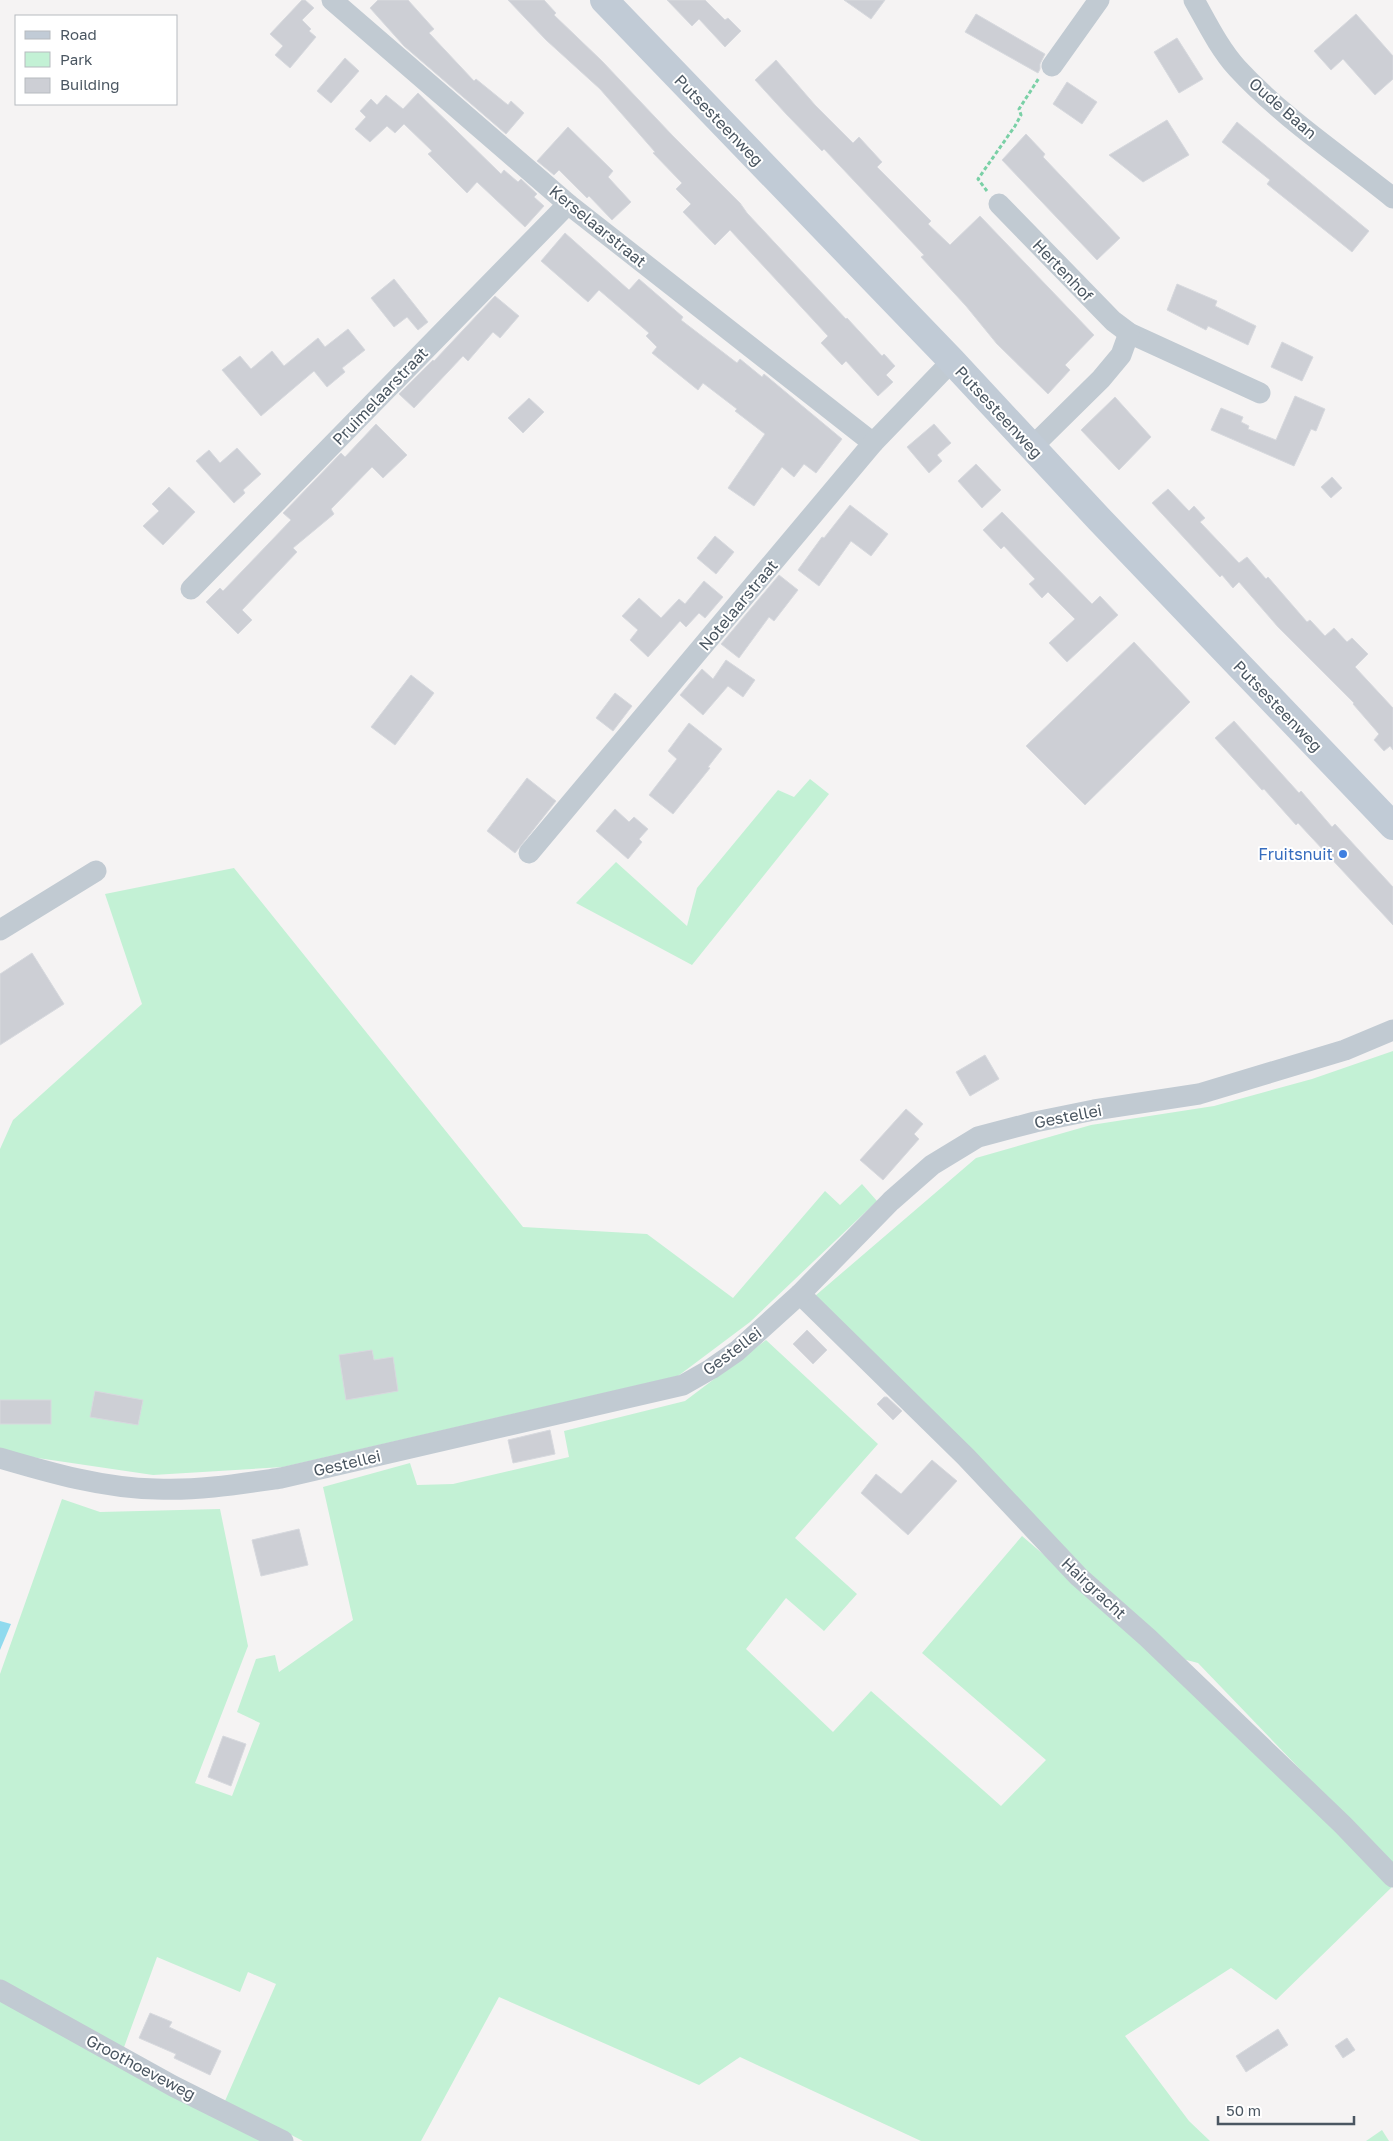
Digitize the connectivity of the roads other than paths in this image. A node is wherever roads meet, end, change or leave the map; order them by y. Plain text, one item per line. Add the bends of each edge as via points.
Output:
1 (332, 0) edge
2 (604, 0) edge
3 (1099, 0) edge
4 (1194, 0) edge
5 (1052, 66) road end
6 (1393, 198) edge
7 (568, 204) junction
8 (999, 204) road end
9 (1129, 333) junction
10 (952, 361) junction
11 (1260, 393) dead end
12 (873, 443) junction
13 (1032, 447) junction
14 (191, 589) dead end
15 (1393, 826) edge
16 (530, 853) dead end
17 (96, 871) dead end
18 (0, 930) edge
19 (1393, 1030) edge
20 (800, 1294) junction
21 (0, 1458) edge
22 (1393, 1877) edge
23 (0, 1990) edge
24 (283, 2141) edge

1 - 7 street, Kerselaarstraat
2 - 10 main road, Putsesteenweg
3 - 5 street
4 - 6 street, Oude Baan via 1222,49 1237,68 1274,104
7 - 12 street, Kerselaarstraat
7 - 14 street, Pruimelaarstraat
8 - 9 street, Hertenhof via 1113,321
9 - 11 street, Hertenhof
9 - 13 street via 1121,355 1101,379
10 - 12 street, Notelaarstraat
10 - 13 main road, Putsesteenweg
12 - 16 street, Notelaarstraat
13 - 15 main road, Putsesteenweg
17 - 18 street
19 - 20 street, Gestellei via 1345,1050 1199,1094 1094,1110 978,1137 932,1165 891,1201
20 - 21 street, Gestellei via 737,1350 683,1385 281,1478 220,1487 156,1489 97,1483
20 - 22 street, Hairgracht via 966,1457 1079,1577 1158,1648
23 - 24 street, Groothoeveweg via 173,2086

